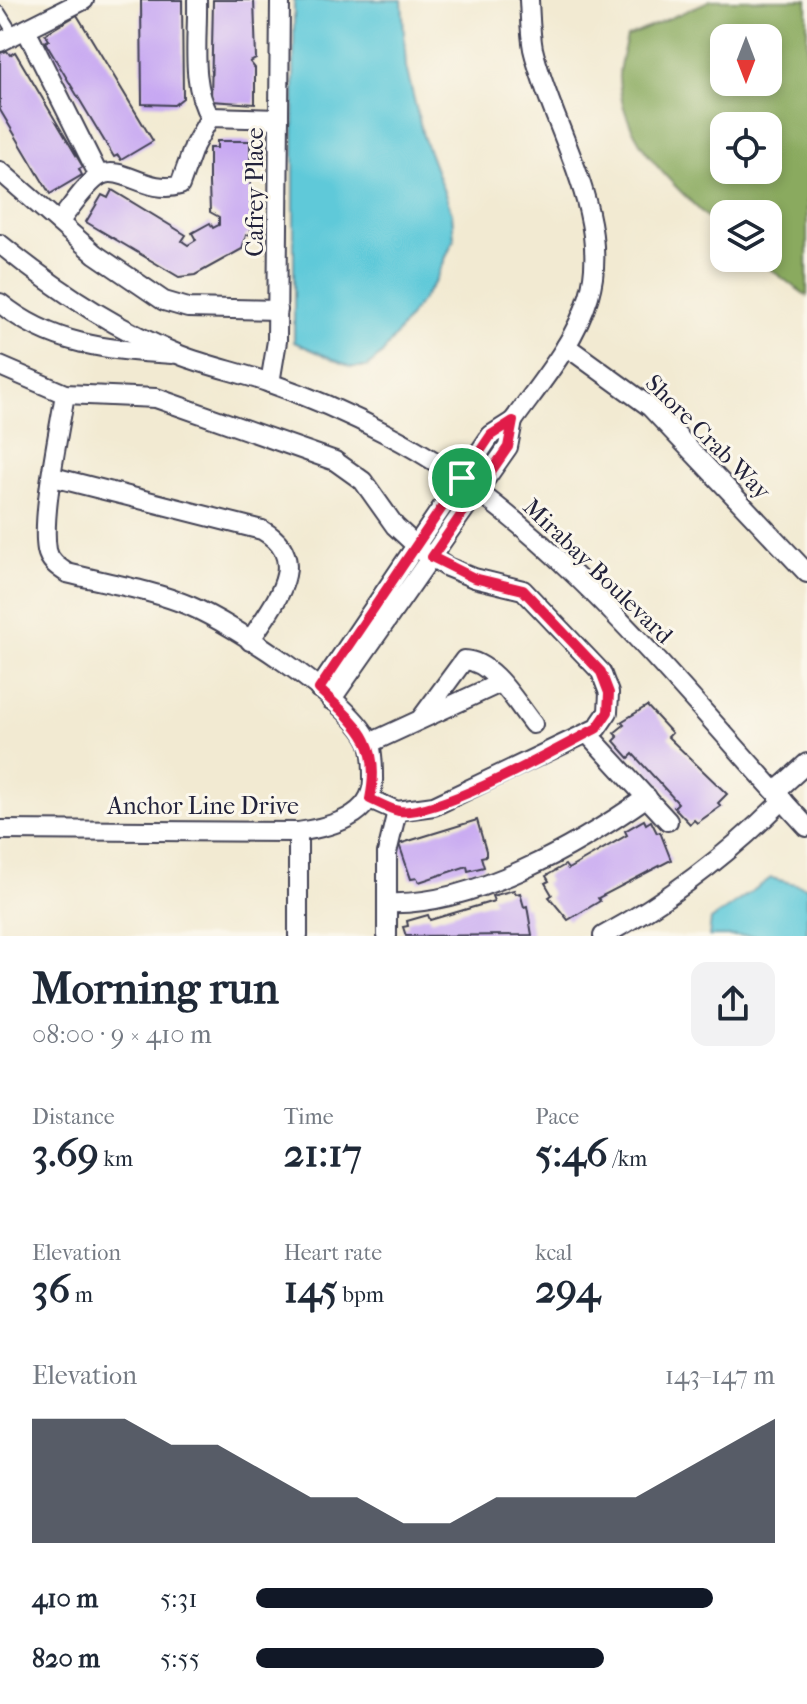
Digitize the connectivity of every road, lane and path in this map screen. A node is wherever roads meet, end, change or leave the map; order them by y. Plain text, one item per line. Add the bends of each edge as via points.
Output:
1 (84, 0) edge
2 (197, 0) edge
3 (280, 0) edge
4 (529, 0) edge
5 (0, 12) edge
6 (14, 36) edge
7 (210, 117) junction
8 (279, 119) junction
9 (0, 171) edge
10 (99, 176) junction
11 (59, 222) junction
12 (0, 244) edge
13 (0, 303) edge
14 (278, 310) junction
15 (566, 346) junction
16 (179, 354) junction
17 (0, 366) edge
18 (270, 383) junction
19 (65, 394) junction
20 (513, 421) junction
21 (53, 477) junction
22 (462, 478) junction
23 (478, 491) junction
24 (414, 544) junction
25 (432, 557) junction
26 (807, 573) edge
27 (250, 641) junction
28 (500, 683) junction
29 (325, 695) junction
30 (422, 717) junction
31 (533, 724) dead end
32 (587, 733) junction
33 (370, 743) junction
34 (807, 763) edge
35 (647, 797) junction
36 (370, 799) junction
37 (793, 806) edge
38 (397, 811) junction
39 (668, 821) dead end
40 (0, 830) edge
41 (298, 832) junction
42 (387, 903) junction
43 (298, 936) edge
44 (387, 936) edge
45 (603, 936) edge

1 - 6 street
2 - 7 street via 198,86
3 - 8 street, Cafrey Place
4 - 15 street via 533,48 594,235 589,296
5 - 6 lane
6 - 10 street
7 - 8 street
7 - 10 street via 180,185 151,188 111,173
8 - 14 street, Cafrey Place
9 - 11 street
10 - 11 street
11 - 14 street via 120,273 164,301 188,308
12 - 16 street, Mirabay Boulevard via 58,291
13 - 16 street, Mirabay Boulevard via 20,319 74,344
14 - 18 street, Cafrey Place
15 - 20 street
15 - 26 street, Shore Crab Way via 650,407
16 - 18 street, Mirabay Boulevard
17 - 19 street
18 - 22 street, Mirabay Boulevard via 389,435
19 - 21 street
19 - 24 street via 156,398 335,461 363,481
20 - 22 street via 491,435
20 - 23 street via 508,447
21 - 27 street via 46,530 47,553 56,566 191,606
21 - 27 street via 274,537 288,563 288,578
22 - 23 street, Mirabay Boulevard
22 - 24 street
23 - 25 street
23 - 37 street, Mirabay Boulevard via 619,620
24 - 25 street
24 - 29 street
25 - 29 street
25 - 32 street via 474,578 523,590 601,672 609,693 608,712
27 - 29 street
28 - 30 street
28 - 30 street via 482,665 464,660
28 - 31 street
29 - 33 street
30 - 33 street
32 - 35 street
32 - 38 street via 434,806
33 - 36 street
34 - 37 street
35 - 39 street
35 - 42 street via 578,841 499,878 432,899
36 - 38 street
36 - 41 street, Anchor Line Drive via 338,824
37 - 45 street via 661,904
38 - 42 street via 387,853
40 - 41 street, Anchor Line Drive
41 - 43 street
42 - 44 street

